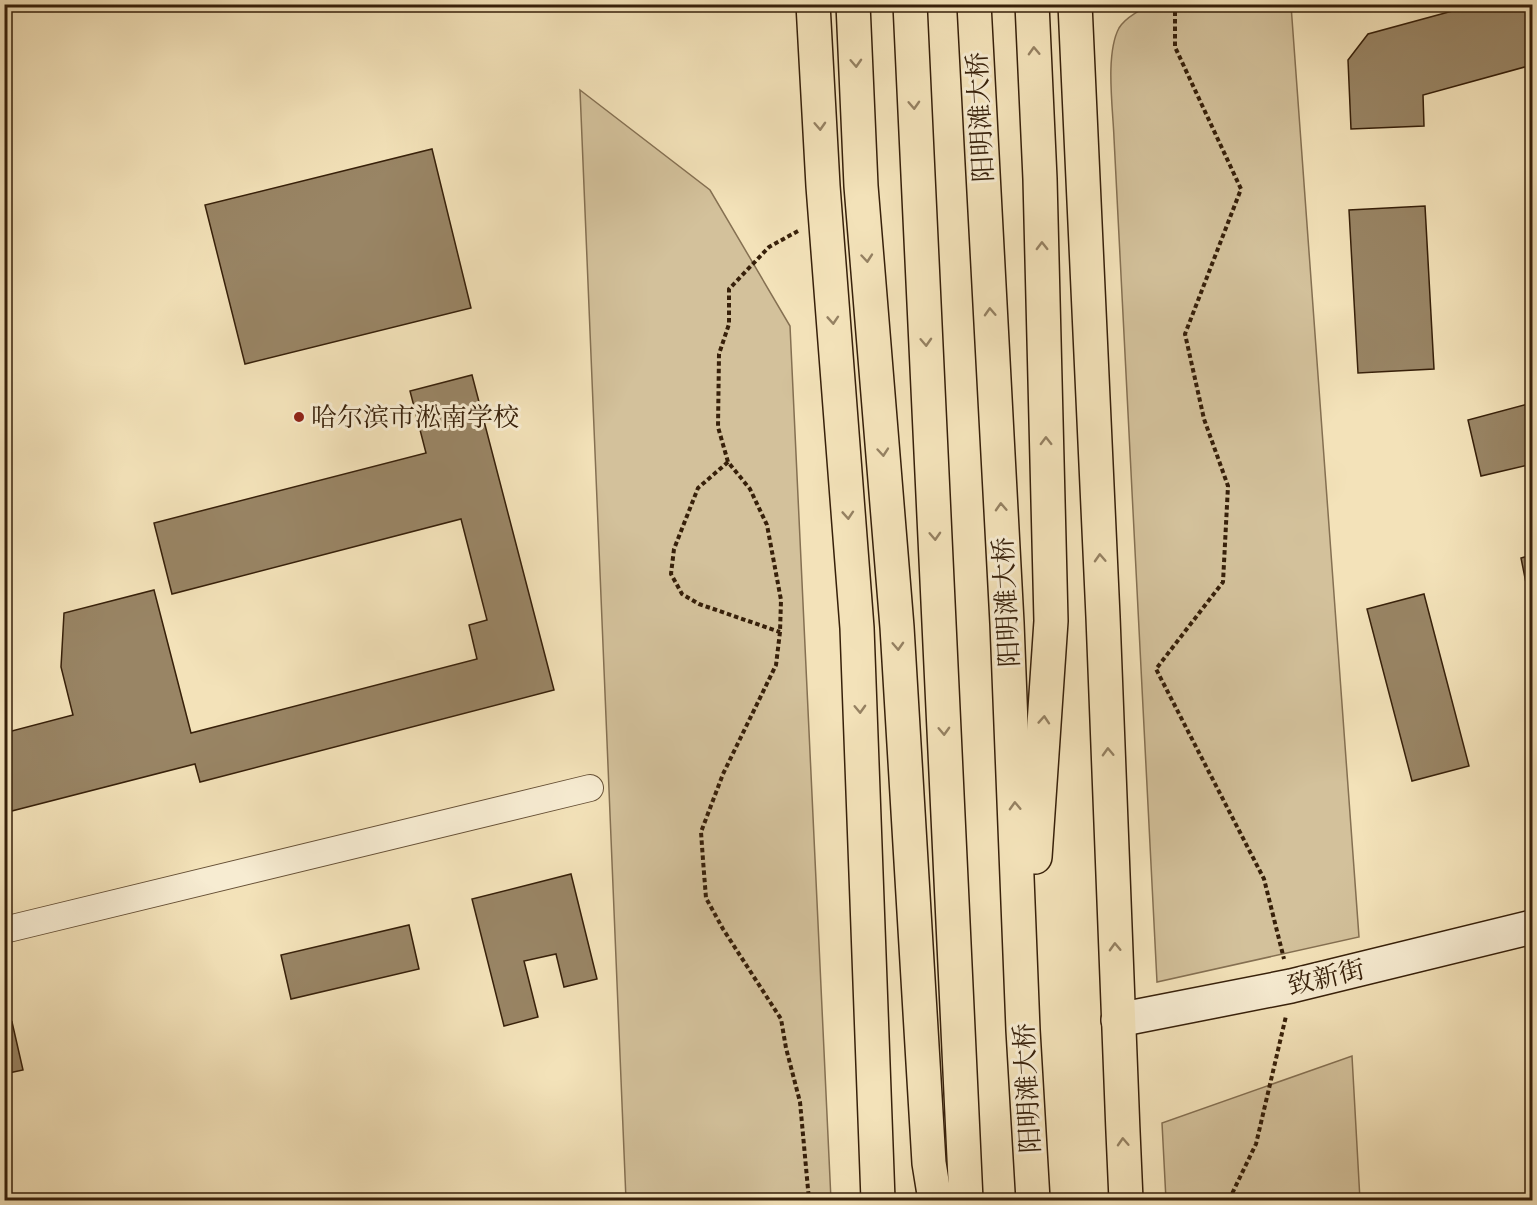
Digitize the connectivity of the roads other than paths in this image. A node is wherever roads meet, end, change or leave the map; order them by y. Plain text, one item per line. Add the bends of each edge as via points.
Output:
1 (813, 4) edge
2 (853, 4) edge
3 (909, 4) edge
4 (974, 4) edge
5 (1032, 4) edge
6 (1076, 4) edge
7 (590, 788) dead end
8 (1533, 927) edge
9 (4, 930) edge
10 (1533, 942) edge
11 (1290, 994) junction
12 (1118, 1027) junction
13 (1023, 1030) junction
14 (878, 1200) edge
15 (935, 1200) edge
16 (966, 1200) edge
17 (1033, 1200) edge
18 (1126, 1200) edge

1 -> 14 highway via 857,628
2 -> 15 highway via 861,186 897,627 929,1163
3 -> 16 highway
13 -> 4 highway, 阳明滩大桥 via 1007,622
13 -> 5 highway via 1051,621
12 -> 6 highway
7 - 9 street
8 - 11 street, 致新街
10 - 11 street, 致新街
11 - 12 street, 致新街
18 -> 12 highway
13 - 17 highway, 阳明滩大桥

